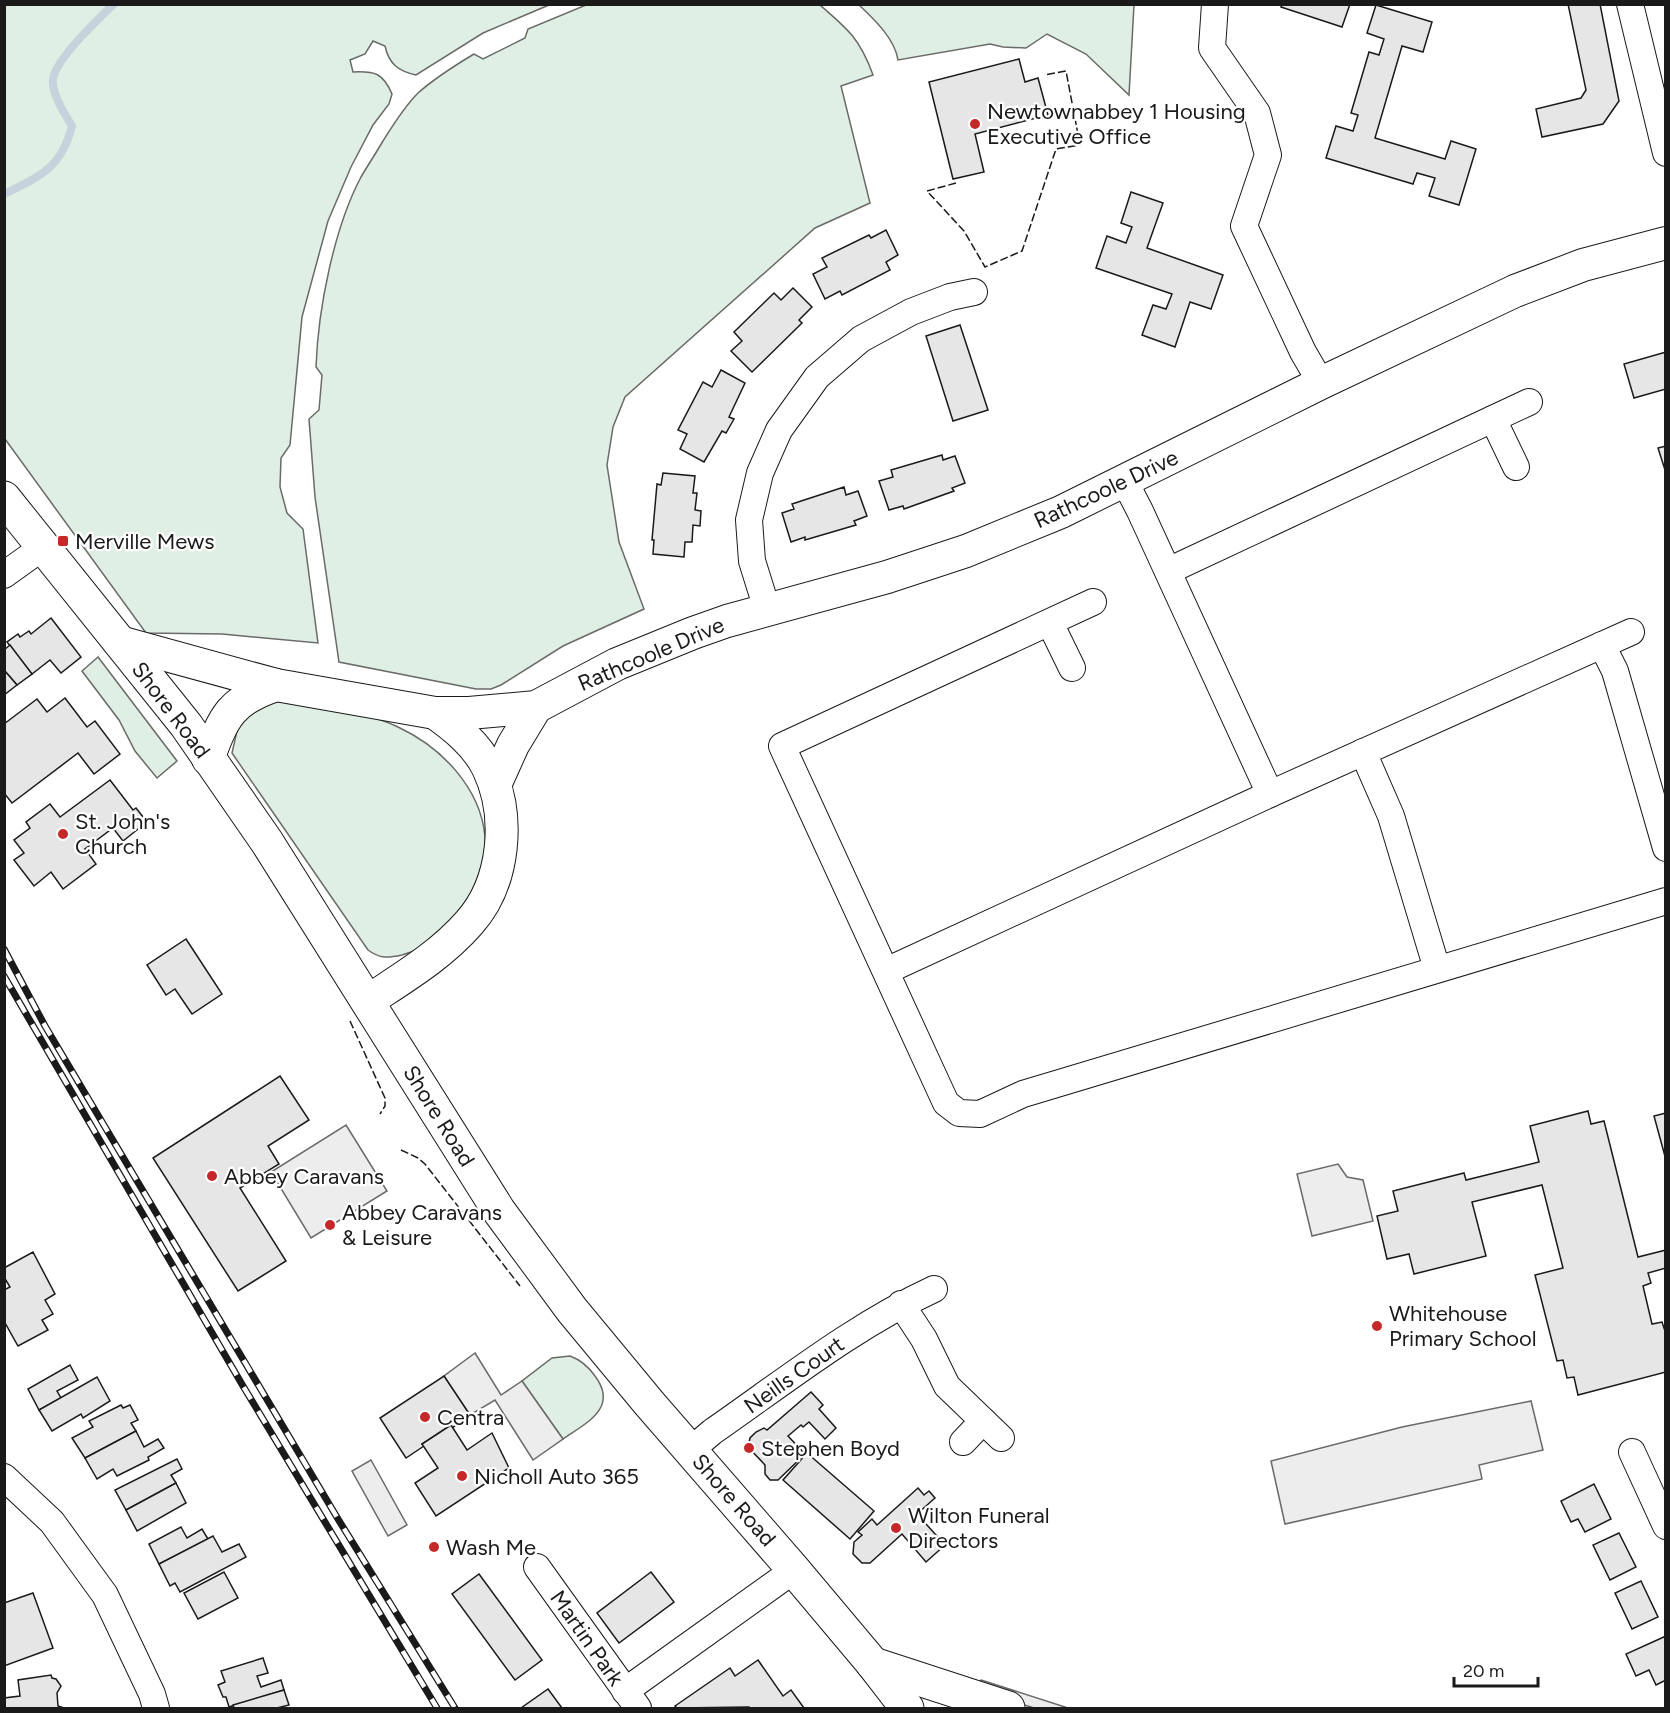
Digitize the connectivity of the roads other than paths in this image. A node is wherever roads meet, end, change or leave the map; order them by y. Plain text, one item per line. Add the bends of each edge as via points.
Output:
1 (1215, 4) edge
2 (1630, 4) edge
3 (1665, 153) edge
4 (1665, 243) edge
5 (974, 292) dead end
6 (1321, 383) junction
7 (1529, 402) dead end
8 (1493, 419) junction
9 (1516, 467) dead end
10 (1125, 482) junction
11 (4, 498) edge
12 (42, 547) junction
13 (1168, 571) junction
14 (4, 575) edge
15 (1092, 602) dead end
16 (767, 609) junction
17 (1050, 623) junction
18 (1631, 632) dead end
19 (119, 642) junction
20 (1602, 645) junction
21 (1071, 668) dead end
22 (276, 685) junction
23 (536, 707) junction
24 (435, 713) junction
25 (1363, 752) junction
26 (208, 759) junction
27 (495, 786) junction
28 (1270, 794) junction
29 (1665, 848) edge
30 (1665, 901) edge
31 (1437, 969) junction
32 (886, 971) junction
33 (368, 1001) junction
34 (934, 1289) dead end
35 (901, 1304) junction
36 (963, 1442) dead end
37 (691, 1450) junction
38 (1632, 1452) dead end
39 (4, 1477) edge
40 (1665, 1526) edge
41 (537, 1567) dead end
42 (794, 1570) junction
43 (873, 1664) junction
44 (631, 1700) edge
45 (156, 1708) edge
46 (907, 1708) edge
47 (1008, 1708) edge

1 - 6 street via 1212,48 1257,113 1268,155 1244,226
2 - 3 street
4 - 6 street, Rathcoole Drive via 1583,265 1515,291
5 - 16 street via 911,312 861,339 817,377 779,430 760,474 749,520 752,561
6 - 10 street, Rathcoole Drive
7 - 8 street
8 - 9 street
8 - 13 street
10 - 13 street
10 - 16 street, Rathcoole Drive via 966,551
11 - 12 main road, Shore Road
12 - 14 street
12 - 19 main road, Shore Road
13 - 28 street
15 - 17 street
16 - 23 street, Rathcoole Drive via 617,664
17 - 21 street
17 - 32 street via 783,746
18 - 20 street
19 - 22 street, Rathcoole Drive
19 - 26 main road, Shore Road via 186,725
20 - 25 street
20 - 29 street via 1615,671
22 - 24 street, Rathcoole Drive
22 - 26 street via 240,701 220,729
23 - 24 street, Rathcoole Drive
23 - 27 street
24 - 27 street, Rathcoole Drive via 475,748
25 - 28 street
25 - 31 street via 1391,816
26 - 33 main road, Shore Road via 267,842
27 - 33 street, Rathcoole Drive via 501,843 487,895 471,922 435,957
28 - 32 street
30 - 31 street
31 - 32 street via 1023,1094 980,1114 959,1113 946,1103
33 - 37 main road, Shore Road via 499,1211 572,1310
34 - 35 street, Neills Court
35 - 36 street via 947,1386 992,1429
35 - 37 street, Neills Court via 865,1325
37 - 42 main road, Shore Road
38 - 40 street
39 - 45 street via 52,1522 105,1595
41 - 44 street, Martin Park
42 - 43 main road, Shore Road
42 - 44 street
43 - 46 main road, Shore Road
43 - 47 main road

